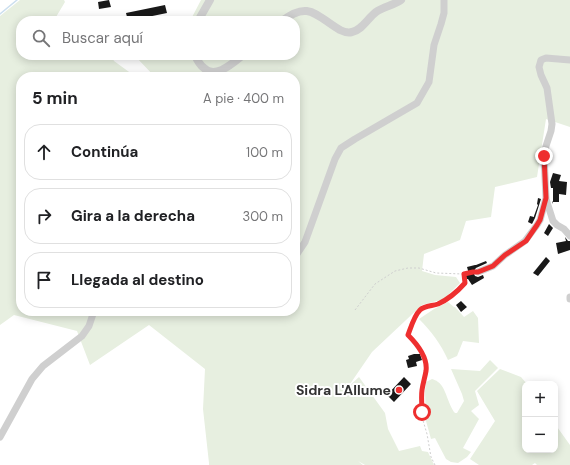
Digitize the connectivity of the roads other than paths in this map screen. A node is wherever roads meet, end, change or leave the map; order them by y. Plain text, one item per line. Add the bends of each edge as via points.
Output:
1 (210, 0) edge
2 (401, 0) edge
3 (444, 0) edge
4 (201, 16) edge
5 (288, 16) edge
6 (198, 60) edge
7 (237, 60) edge
8 (570, 60) edge
9 (215, 72) edge
10 (215, 72) edge
11 (546, 198) junction
12 (570, 236) edge
13 (300, 250) edge
14 (478, 272) road end
15 (92, 316) edge
16 (0, 437) edge

1 - 4 street
2 - 5 street via 378,11 359,29 352,32 345,32 312,10 304,8
3 - 13 street via 444,13 434,45 429,82 417,103 341,148 335,158 306,242
6 - 10 street via 205,70
7 - 9 street via 227,68
8 - 11 street via 546,58 540,64 541,75 547,88 552,124 544,156
11 - 12 street via 553,221
11 - 14 street via 540,220 526,241 493,266
15 - 16 street via 82,336 42,366 32,379

